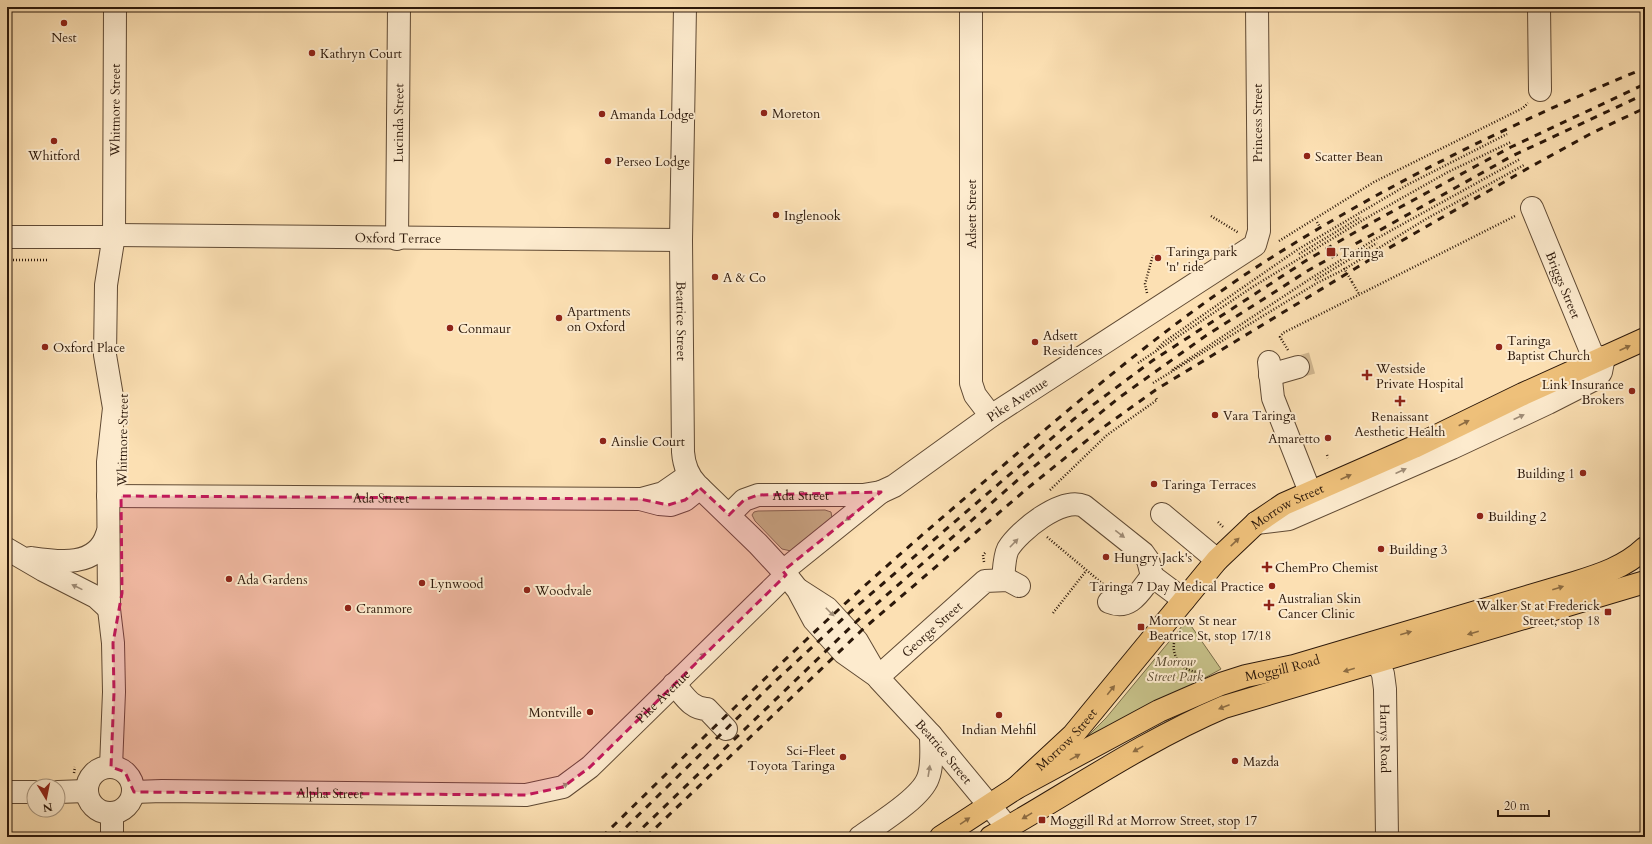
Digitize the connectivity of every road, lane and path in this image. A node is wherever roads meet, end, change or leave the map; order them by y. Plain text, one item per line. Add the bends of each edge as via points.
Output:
1 (115, 7) edge
2 (399, 7) edge
3 (685, 7) edge
4 (971, 7) edge
5 (1257, 7) edge
6 (1539, 7) edge
7 (1540, 90) joint
8 (1507, 134) dead end
9 (1512, 142) dead end
10 (1520, 159) dead end
11 (1524, 165) dead end
12 (1524, 212) joint
13 (1359, 213) junction
14 (1211, 216) dead end
15 (1362, 218) junction
16 (1316, 221) junction
17 (1321, 229) dead end
18 (114, 236) junction
19 (1248, 236) junction
20 (7, 237) edge
21 (397, 239) junction
22 (681, 240) junction
23 (1374, 240) junction
24 (1279, 241) dead end
25 (1377, 244) junction
26 (1379, 247) junction
27 (1297, 250) junction
28 (1153, 255) dead end
29 (1300, 255) junction
30 (7, 260) edge
31 (47, 260) dead end
32 (1344, 268) dead end
33 (1315, 280) junction
34 (1359, 294) junction
35 (1147, 295) dead end
36 (1645, 340) edge
37 (1288, 348) dead end
38 (1155, 351) junction
39 (1600, 359) junction
40 (1138, 363) dead end
41 (1298, 367) tunnel mouth
42 (1170, 372) junction
43 (1153, 383) dead end
44 (1156, 398) dead end
45 (991, 416) junction
46 (1107, 435) dead end
47 (694, 482) junction
48 (881, 492) junction
49 (1310, 492) junction
50 (115, 496) junction
51 (1162, 514) dead end
52 (1645, 514) edge
53 (729, 516) junction
54 (1218, 522) dead end
55 (1256, 523) junction
56 (1224, 529) dead end
57 (107, 534) junction
58 (1045, 535) dead end
59 (1645, 548) edge
60 (15, 553) edge
61 (1218, 560) junction
62 (1645, 565) edge
63 (1086, 571) junction
64 (1152, 576) junction
65 (789, 579) junction
66 (1645, 582) edge
67 (1107, 594) joint
68 (1184, 600) junction
69 (109, 609) junction
70 (1053, 613) dead end
71 (1174, 643) dead end
72 (113, 644) junction
73 (1373, 653) junction
74 (1200, 672) dead end
75 (878, 677) junction
76 (674, 684) junction
77 (726, 728) dead end
78 (931, 735) junction
79 (111, 767) junction
80 (1016, 788) junction
81 (86, 791) junction
82 (7, 792) edge
83 (26, 792) edge
84 (66, 792) edge
85 (134, 792) junction
86 (526, 795) joint
87 (989, 804) junction
88 (112, 814) junction
89 (999, 832) edge
90 (112, 837) edge
91 (860, 837) edge
92 (941, 837) edge
93 (1387, 837) edge

1 - 18 street, Whitmore Street
2 - 21 street, Lucinda Street
3 - 22 street, Beatrice Street
4 - 45 street, Adsett Street via 971,383 974,395
5 - 19 street, Princess Street via 1259,231
6 - 7 street
7 - 16 path via 1523,108 1374,182
8 - 13 path via 1435,170
9 - 15 path via 1448,172
10 - 23 path
11 - 26 path
12 - 34 path
12 - 39 street, Briggs Street
13 - 15 path
13 - 27 path
14 - 19 path
15 - 29 path
15 - 29 path via 1314,250
16 - 17 path, bridge
16 - 24 path
18 - 20 street, Oxford Terrace
18 - 21 street, Oxford Terrace
18 - 50 street, Whitmore Street via 120,307 115,348 125,397 118,423 121,443
19 - 45 street, Pike Avenue via 1255,245
21 - 22 street, Oxford Terrace
22 - 47 street, Beatrice Street via 683,452
23 - 25 path
23 - 33 path
25 - 26 path
25 - 33 path
26 - 33 path via 1343,270
27 - 29 path
27 - 38 path via 1164,342
28 - 35 path via 1145,284
29 - 38 path
30 - 31 path
32 - 34 path, bridge
33 - 42 path
33 - 42 path
34 - 37 path via 1283,333 1280,337
39 -> 36 highway, Morrow Street
38 - 40 path
49 -> 39 highway, Morrow Street via 1414,447
55 -> 39 street via 1290,519 1542,406 1597,378 1601,372
41 - 49 street via 1270,368 1273,398
42 - 43 path
44 - 46 path via 1157,400
45 - 48 street, Pike Avenue via 894,486
47 - 50 street, Ada Street via 640,499
47 - 53 street, Beatrice Street
48 - 53 street, Ada Street via 863,495 758,495 744,500
48 -> 65 street, Pike Avenue
49 - 55 highway, Morrow Street via 1284,504
50 - 57 street, Whitmore Street
50 - 72 street, Whitmore Street via 122,593
51 - 61 street
52 - 62 path, bridge via 1641,534
53 - 65 street, Beatrice Street
54 - 56 path
61 -> 55 highway, Morrow Street
57 - 60 street via 97,550 78,560 57,562
57 - 69 street, Whitmore Street
58 - 63 path
73 -> 59 highway, Moggill Road via 1606,572 1630,560
69 -> 60 street via 96,597
61 - 68 highway, Morrow Street
63 - 67 path
63 - 70 path
64 - 67 street via 1130,603 1122,605
64 - 68 street
75 -> 64 street, George Street via 1002,582 1009,549 1040,518 1060,506 1074,503 1084,506 1143,553 1148,560
65 - 75 street, Beatrice Street via 814,620 844,653
76 -> 65 street, Pike Avenue
66 -> 73 highway, Moggill Road
80 -> 68 highway, Morrow Street via 1073,735
69 - 72 street, Whitmore Street
71 - 74 path via 1175,657 1180,665 1193,672
72 - 79 street, Whitmore Street
80 -> 73 highway, Moggill Road via 1159,711 1208,689 1246,676
73 -> 89 highway, Moggill Road via 1193,720 1130,754
73 - 93 street, Harrys Road via 1383,674 1385,689
75 - 78 street, Beatrice Street
76 - 77 street via 692,705 707,709
86 -> 76 street, Pike Avenue via 563,787 590,767
78 - 87 street, Beatrice Street
91 -> 78 street via 911,799 924,786 930,772
79 - 81 street via 103,768 90,777
79 - 85 street via 125,772 133,784
80 - 87 highway, Moggill Road
81 - 84 street
81 - 88 street via 92,805 104,813
82 - 83 street
85 - 86 street, Alpha Street
85 - 88 street via 129,804
87 - 89 street, Beatrice Street
92 -> 87 highway, Moggill Road
88 - 90 street

